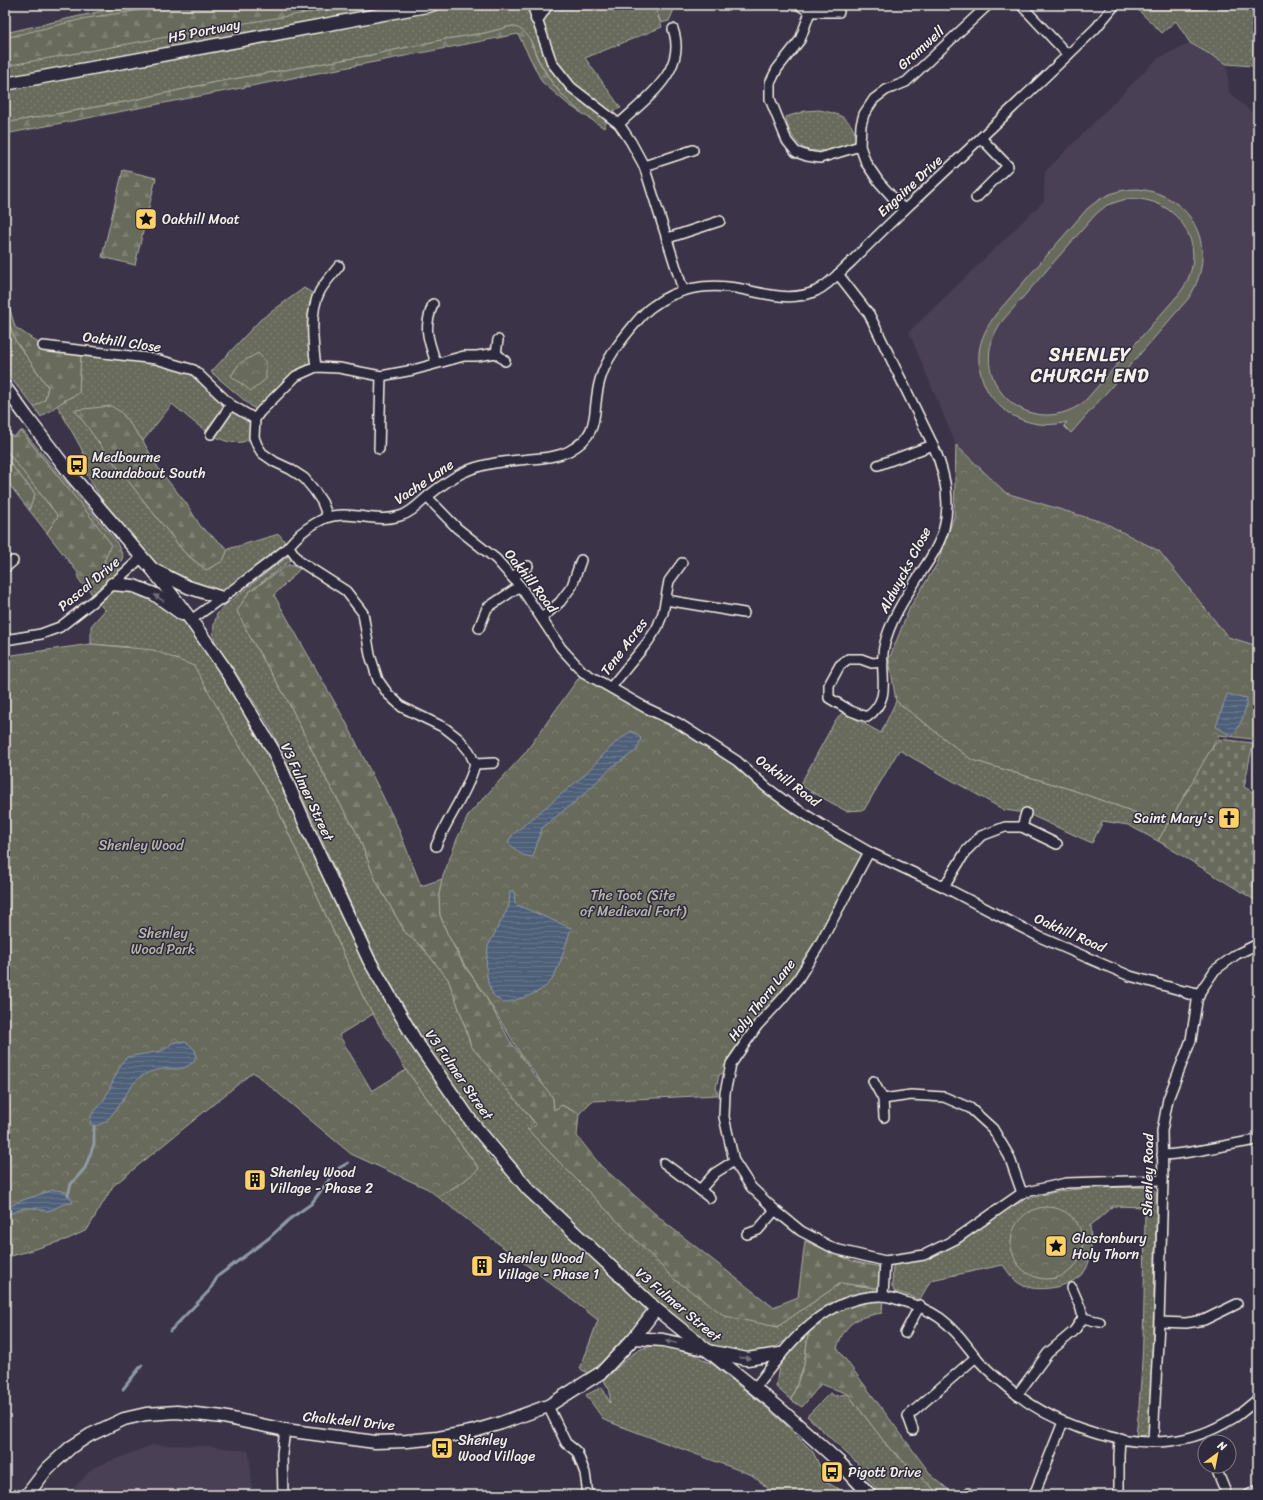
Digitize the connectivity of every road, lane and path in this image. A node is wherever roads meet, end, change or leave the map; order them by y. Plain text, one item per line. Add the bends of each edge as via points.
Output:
1 (432, 5) edge
2 (532, 5) edge
3 (546, 5) edge
4 (799, 5) edge
5 (988, 5) edge
6 (1021, 5) edge
7 (1116, 5) edge
8 (810, 12) junction
9 (839, 12) dead end
10 (537, 20) junction
11 (673, 29) dead end
12 (1068, 55) junction
13 (5, 84) edge
14 (619, 124) junction
15 (981, 138) junction
16 (860, 146) junction
17 (693, 150) dead end
18 (644, 166) junction
19 (976, 198) dead end
20 (904, 210) junction
21 (720, 221) dead end
22 (668, 238) junction
23 (339, 266) dead end
24 (838, 274) junction
25 (683, 290) junction
26 (433, 304) dead end
27 (498, 340) dead end
28 (43, 346) dead end
29 (496, 353) junction
30 (505, 361) dead end
31 (436, 363) junction
32 (316, 367) junction
33 (381, 376) junction
34 (5, 386) edge
35 (231, 405) junction
36 (255, 419) junction
37 (211, 434) dead end
38 (933, 446) junction
39 (378, 449) dead end
40 (878, 465) dead end
41 (427, 497) junction
42 (328, 517) junction
43 (288, 547) junction
44 (142, 557) junction
45 (581, 560) dead end
46 (13, 561) dead end
47 (682, 563) dead end
48 (528, 566) dead end
49 (5, 568) edge
50 (154, 570) junction
51 (512, 577) junction
52 (112, 584) junction
53 (520, 586) junction
54 (222, 598) junction
55 (666, 600) junction
56 (744, 613) dead end
57 (542, 618) junction
58 (191, 620) junction
59 (479, 628) dead end
60 (5, 640) edge
61 (883, 662) junction
62 (611, 687) junction
63 (494, 763) dead end
64 (475, 764) junction
65 (1026, 813) dead end
66 (1022, 827) junction
67 (1057, 844) dead end
68 (436, 846) dead end
69 (869, 852) junction
70 (944, 887) junction
71 (1258, 944) edge
72 (1193, 993) junction
73 (873, 1081) dead end
74 (883, 1099) junction
75 (884, 1117) dead end
76 (1258, 1140) edge
77 (1162, 1155) junction
78 (734, 1161) junction
79 (664, 1163) dead end
80 (1163, 1180) junction
81 (700, 1190) junction
82 (1022, 1193) junction
83 (710, 1198) dead end
84 (775, 1210) junction
85 (747, 1234) dead end
86 (885, 1261) junction
87 (1072, 1288) dead end
88 (882, 1296) junction
89 (1237, 1304) dead end
90 (920, 1305) junction
91 (656, 1309) junction
92 (1083, 1318) junction
93 (1100, 1322) dead end
94 (1159, 1322) junction
95 (905, 1333) dead end
96 (634, 1338) junction
97 (708, 1350) junction
98 (780, 1354) junction
99 (976, 1357) junction
100 (754, 1388) junction
101 (1017, 1395) junction
102 (1258, 1399) edge
103 (548, 1406) junction
104 (1062, 1422) junction
105 (285, 1430) junction
106 (913, 1430) dead end
107 (1203, 1433) joint
108 (1120, 1438) junction
109 (1153, 1441) junction
110 (1218, 1474) edge
111 (1258, 1490) edge
112 (27, 1495) edge
113 (283, 1495) edge
114 (588, 1495) edge
115 (870, 1495) edge
116 (1032, 1495) edge
117 (1119, 1495) edge
118 (1227, 1495) edge
119 (1248, 1495) edge

1 - 13 street, H5 Portway
2 - 10 street
3 - 10 street
4 - 8 street
5 - 16 street, Gramwell via 906,82 886,90 874,99 864,114
6 - 12 street
7 - 12 street, Engaine Drive
8 - 9 street
8 - 16 street via 800,40 777,69 770,83 770,99 787,141 796,152 820,158
10 - 14 street via 552,63 571,87
11 - 14 street via 677,47 669,73 662,83
12 - 15 street, Engaine Drive
14 - 18 street
15 - 19 street via 1008,166
15 - 20 street, Engaine Drive
16 - 20 street, Gramwell via 866,163 879,182
17 - 18 street
18 - 22 street
20 - 24 street, Engaine Drive
21 - 22 street
22 - 25 street
23 - 32 street via 320,291 315,308 312,337
24 - 25 street, Engaine Drive via 816,291 782,297 713,286
24 - 38 street, Aldwycks Close via 869,314
25 - 41 street, Vache Lane via 666,297 646,311 615,348 599,383 594,423 590,434 584,440 568,452 550,457 482,466 463,473
26 - 31 street via 428,316 427,333
27 - 29 street
28 - 35 street, Oakhill Close via 156,359 194,370
29 - 30 street
29 - 31 street via 464,356
31 - 33 street
32 - 33 street via 339,368
32 - 36 street via 296,376
33 - 39 street
34 - 44 street via 72,476
35 - 36 street, Oakhill Close
35 - 37 street
36 - 42 street via 254,438 262,453 304,478 322,502
38 - 40 street
38 - 61 street, Aldwycks Close via 941,463 946,484 944,528 935,552 907,595 892,626 884,647
41 - 42 street, Vache Lane via 401,516 383,519 351,515
41 - 51 street, Oakhill Road via 457,528 496,559
42 - 43 street, Vache Lane via 297,536
43 - 54 street, Vache Lane
43 - 64 street via 298,561 346,591 363,613 370,655 378,680 388,694 402,707 445,728 459,739
44 - 50 street
44 - 52 street, Pascal Drive
45 - 57 street via 572,586 560,602
46 - 49 street
47 - 55 street, Tene Acres via 669,581
48 - 51 street
50 - 54 street via 188,587
50 - 58 street, V3 Fulmer Street
51 - 53 street, Oakhill Road
58 -> 52 street via 154,594 134,586
52 - 60 street, Pascal Drive via 60,627 41,634
53 - 57 street, Oakhill Road
53 - 59 street via 487,608
54 - 58 street, Vache Lane
55 - 56 street
55 - 62 street, Tene Acres via 657,628
57 - 62 street, Oakhill Road via 561,648 583,672
58 - 91 street, V3 Fulmer Street via 223,666 273,750 369,960 416,1040 473,1124 528,1189
61 - 61 street, Aldwycks Close via 883,696 875,712 867,717 829,698 829,685 840,664 848,659
62 - 69 street, Oakhill Road via 678,723 737,761 789,804
63 - 64 street
64 - 68 street via 472,775
65 - 66 street
66 - 67 street
66 - 70 street via 1005,827 981,836 966,851
69 - 70 street, Oakhill Road
69 - 78 street, Holy Thorn Lane via 798,979 757,1026 731,1064 725,1093 724,1117
70 - 72 street, Oakhill Road via 1042,938 1130,976
71 - 72 street, Shenley Road via 1236,954 1215,970
72 - 77 street, Shenley Road via 1191,1040 1168,1099 1162,1131
73 - 74 street
74 - 75 street
74 - 82 street via 911,1095 944,1097 970,1108 992,1129 1009,1156
76 - 77 street via 1232,1143 1204,1151
77 - 80 street, Shenley Road
78 - 81 street via 715,1173
78 - 84 street, Holy Thorn Lane via 751,1186
79 - 81 street
80 - 82 street, Holy Thorn Lane via 1066,1183
80 - 94 street, Shenley Road
81 - 83 street
82 - 86 street, Holy Thorn Lane via 956,1239 924,1255
84 - 85 street via 761,1233
84 - 86 street, Holy Thorn Lane via 801,1230 835,1249
86 - 88 street
87 - 92 street
88 - 90 street
88 - 98 street via 847,1302 826,1311
89 - 94 street via 1204,1320 1186,1324
90 - 95 street
90 - 99 street via 941,1318 960,1336
91 - 96 street, Chalkdell Drive
91 - 97 street, V3 Fulmer Street
92 - 93 street
92 - 101 street via 1074,1331 1048,1353
94 - 109 street, Shenley Road
97 -> 96 street via 662,1340
96 - 103 street, Chalkdell Drive via 602,1372
97 -> 98 street via 747,1359
97 - 100 street, V3 Fulmer Street
98 - 100 street
99 - 101 street
99 - 106 street via 908,1416
100 - 115 street, V3 Fulmer Street via 808,1433
101 - 104 street
102 - 107 street via 1233,1419
103 - 105 street, Chalkdell Drive via 472,1432 407,1441 375,1442
103 - 114 street via 566,1443 577,1452 585,1473
104 - 108 street
104 - 116 street
105 - 112 street, Chalkdell Drive via 223,1417 177,1412 146,1414 124,1419 71,1447 47,1469
105 - 113 street via 282,1454
107 - 109 street via 1170,1441
108 - 109 street
108 - 117 street
110 - 118 street
111 - 119 street

